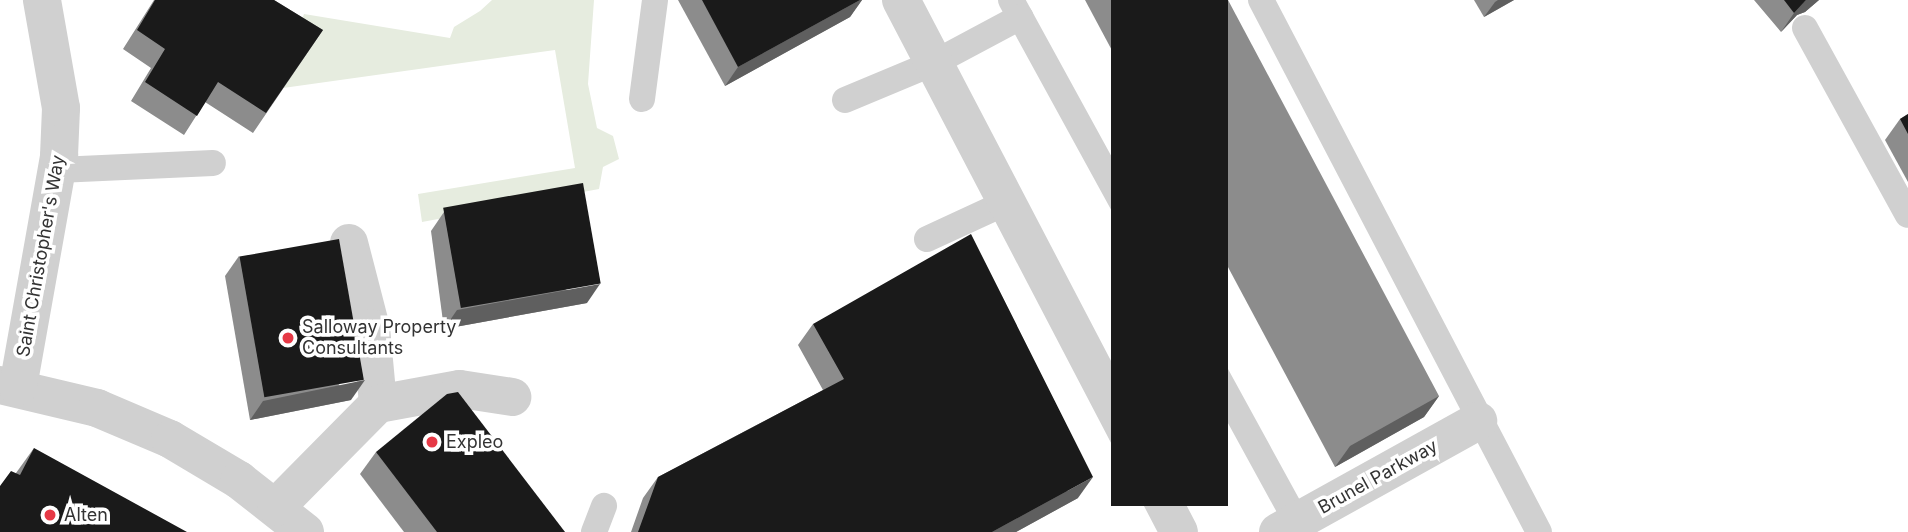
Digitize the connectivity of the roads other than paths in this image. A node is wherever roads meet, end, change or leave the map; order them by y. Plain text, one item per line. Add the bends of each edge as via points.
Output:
1 (656, 0) edge
2 (901, 0) edge
3 (1261, 0) edge
4 (49, 1) edge
5 (1016, 9) edge
6 (1805, 28) edge
7 (934, 63) junction
8 (642, 99) dead end
9 (845, 100) dead end
10 (214, 163) dead end
11 (58, 170) junction
12 (1007, 202) junction
13 (1908, 215) edge
14 (927, 239) dead end
15 (349, 243) dead end
16 (9, 386) edge
17 (512, 397) dead end
18 (378, 404) junction
19 (1478, 421) junction
20 (604, 506) dead end
21 (276, 507) junction
22 (1287, 527) edge
23 (305, 532) edge
24 (594, 532) edge
25 (1179, 532) edge
26 (1539, 532) edge

1 - 8 lane
2 - 7 street
3 - 19 lane
4 - 11 street, Saint Christopher's Way via 61,108
5 - 7 lane
5 - 22 lane
6 - 13 lane
7 - 9 lane
7 - 12 street
10 - 11 lane
11 - 16 street, Saint Christopher's Way
12 - 14 lane
12 - 25 street
15 - 18 street via 371,328
16 - 21 street via 97,408 170,439 208,459
17 - 18 street via 460,389
18 - 21 street
19 - 22 street, Brunel Parkway
19 - 26 lane
20 - 24 lane
21 - 23 street

